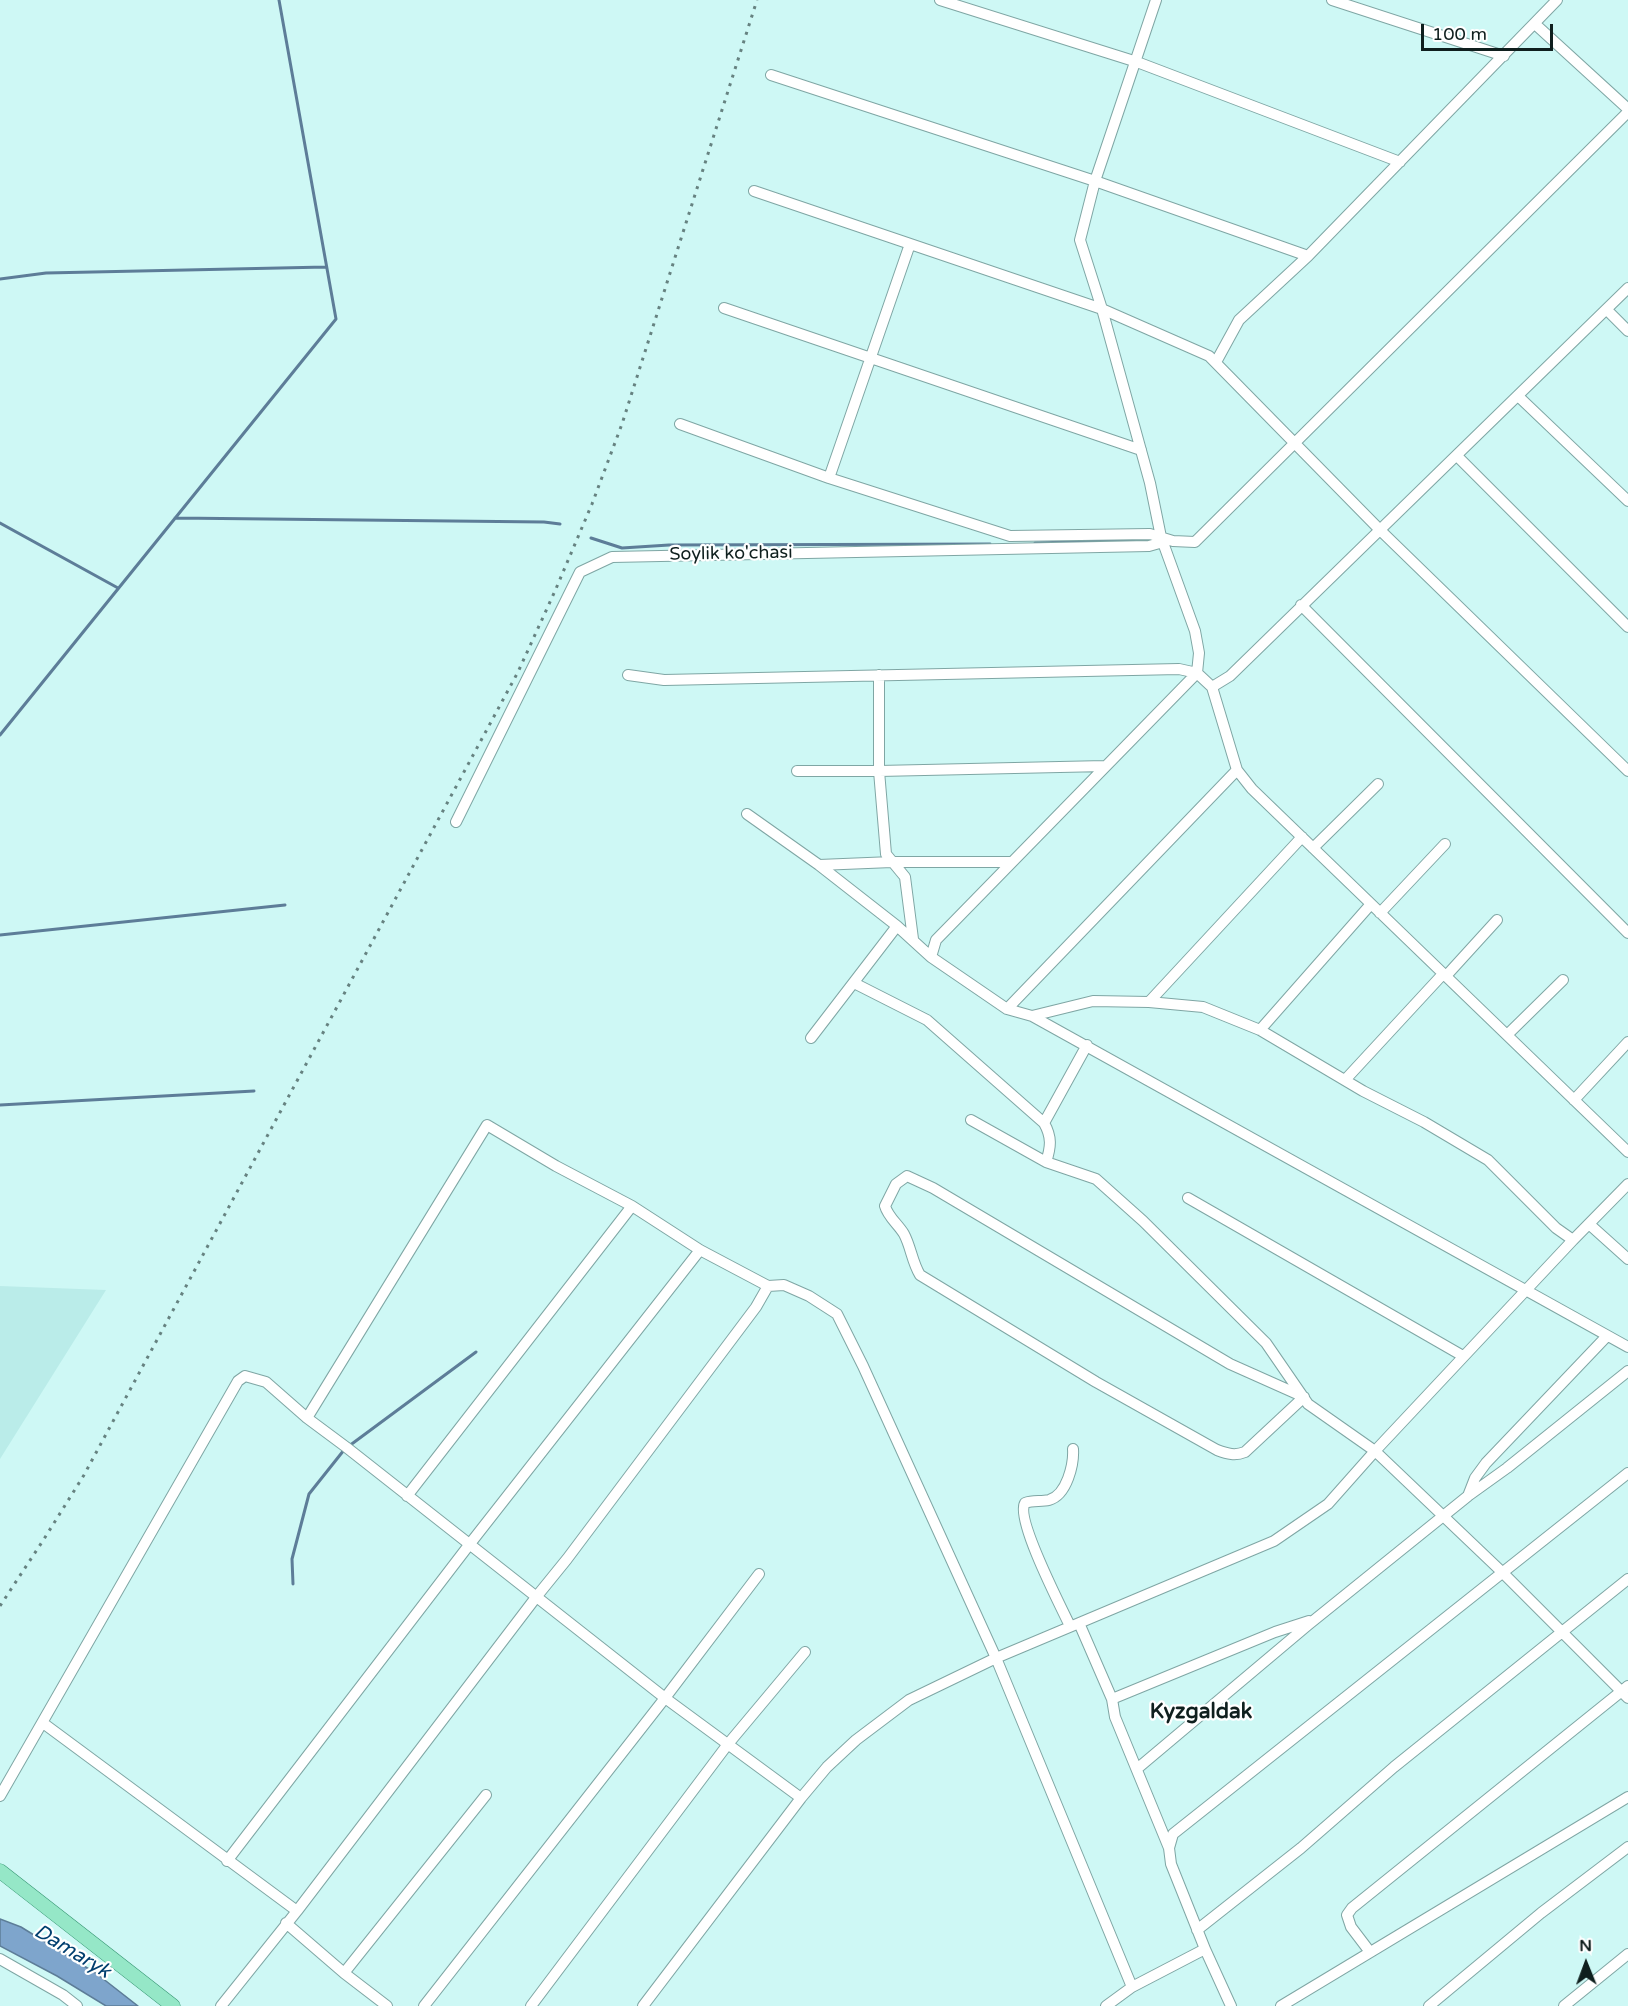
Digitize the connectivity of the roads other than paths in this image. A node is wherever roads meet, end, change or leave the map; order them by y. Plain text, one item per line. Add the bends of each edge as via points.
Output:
1 (940, 0) edge
2 (1156, 0) edge
3 (1332, 0) edge
4 (1557, 0) edge
5 (1535, 24) junction
6 (1504, 56) junction
7 (1137, 62) junction
8 (771, 75) dead end
9 (1628, 110) edge
10 (1400, 162) junction
11 (1095, 181) junction
12 (754, 191) dead end
13 (910, 244) junction
14 (1308, 256) junction
15 (1628, 288) edge
16 (724, 308) dead end
17 (1102, 309) junction
18 (1606, 310) junction
19 (1628, 331) edge
20 (870, 358) junction
21 (1216, 362) junction
22 (1518, 396) junction
23 (680, 424) dead end
24 (1293, 443) junction
25 (1141, 450) junction
26 (1457, 456) junction
27 (829, 478) junction
28 (1628, 501) edge
29 (1380, 530) junction
30 (1010, 536) junction
31 (1162, 539) junction
32 (1010, 548) junction
33 (1301, 605) junction
34 (1628, 627) edge
35 (1197, 673) junction
36 (628, 675) dead end
37 (879, 675) junction
38 (1212, 687) junction
39 (1105, 766) junction
40 (1237, 770) junction
41 (797, 771) dead end
42 (879, 771) junction
43 (1628, 771) edge
44 (1378, 784) dead end
45 (747, 814) dead end
46 (456, 822) dead end
47 (1302, 837) junction
48 (1446, 844) dead end
49 (1313, 848) junction
50 (892, 862) junction
51 (1012, 862) junction
52 (819, 865) junction
53 (1371, 904) junction
54 (1380, 913) junction
55 (1497, 921) dead end
56 (897, 926) junction
57 (1628, 933) edge
58 (913, 939) junction
59 (931, 957) junction
60 (1445, 975) junction
61 (1563, 980) dead end
62 (854, 983) junction
63 (1149, 1002) junction
64 (1007, 1009) junction
65 (1032, 1016) junction
66 (1260, 1030) junction
67 (1508, 1035) junction
68 (811, 1038) dead end
69 (1628, 1042) edge
70 (1087, 1045) junction
71 (1345, 1080) junction
72 (1575, 1100) junction
73 (971, 1120) dead end
74 (1044, 1123) junction
75 (1628, 1152) edge
76 (1046, 1162) junction
77 (1628, 1184) edge
78 (1188, 1198) dead end
79 (632, 1206) junction
80 (1589, 1224) junction
81 (1573, 1240) junction
82 (700, 1250) junction
83 (1628, 1259) edge
84 (768, 1286) junction
85 (1524, 1291) junction
86 (1607, 1336) junction
87 (1628, 1347) edge
88 (1463, 1356) junction
89 (1628, 1371) edge
90 (1304, 1397) junction
91 (307, 1418) junction
92 (1073, 1449) dead end
93 (1375, 1451) junction
94 (1628, 1473) edge
95 (407, 1496) junction
96 (1468, 1496) junction
97 (1444, 1516) junction
98 (469, 1545) junction
99 (1503, 1573) junction
100 (759, 1574) dead end
101 (1628, 1579) edge
102 (537, 1596) junction
103 (1317, 1618) junction
104 (1074, 1625) junction
105 (1562, 1632) junction
106 (805, 1652) dead end
107 (996, 1658) junction
108 (1626, 1692) edge
109 (665, 1698) junction
110 (1112, 1699) junction
111 (43, 1724) junction
112 (728, 1744) junction
113 (1138, 1768) junction
114 (486, 1795) dead end
115 (0, 1797) edge
116 (1628, 1797) edge
117 (801, 1798) junction
118 (1628, 1847) edge
119 (1169, 1848) junction
120 (227, 1861) junction
121 (0, 1871) edge
122 (297, 1911) junction
123 (286, 1923) junction
124 (1197, 1930) junction
125 (1205, 1949) junction
126 (1370, 1952) junction
127 (1628, 1954) edge
128 (0, 1959) edge
129 (344, 1973) junction
130 (1132, 1987) junction
131 (77, 2006) edge
132 (173, 2006) edge
133 (221, 2006) edge
134 (387, 2006) edge
135 (424, 2006) edge
136 (531, 2006) edge
137 (643, 2006) edge
138 (1106, 2006) edge
139 (1231, 2006) edge
140 (1281, 2006) edge
141 (1430, 2006) edge
142 (1564, 2006) edge

1 - 7 street
2 - 7 street
3 - 6 street
4 - 5 street
5 - 6 street
5 - 9 street
6 - 10 street
7 - 10 street
7 - 11 street
8 - 11 street
9 - 24 street
10 - 14 street
11 - 14 street
11 - 17 street via 1080,240
12 - 13 street
13 - 17 street
13 - 20 street
14 - 21 street via 1239,320
15 - 18 street
16 - 20 street
17 - 21 street
17 - 25 street
18 - 19 street
18 - 22 street
20 - 25 street
20 - 27 street
21 - 24 street
22 - 26 street
22 - 28 street
23 - 27 street
24 - 29 street
24 - 31 street via 1195,542
25 - 31 street
26 - 29 street
26 - 34 street
27 - 30 street
29 - 33 street
29 - 43 street
30 - 31 street via 1150,534
30 - 32 street
31 - 32 street, Soylik ko'chasi via 1149,546
31 - 35 street via 1195,631
32 - 46 street, Soylik ko'chasi via 612,557 580,572
33 - 38 street via 1230,676
33 - 57 street
35 - 37 street via 1179,669
35 - 38 street
35 - 39 street
36 - 37 street via 664,680
37 - 42 street
38 - 40 street
39 - 42 street
39 - 51 street
40 - 47 street
40 - 64 street
41 - 42 street
42 - 50 street via 886,854
44 - 49 street
45 - 52 street
47 - 49 street
47 - 63 street
48 - 54 street
49 - 53 street
50 - 51 street
50 - 52 street
50 - 58 street via 905,877
51 - 59 street via 936,940
52 - 56 street
53 - 54 street
53 - 66 street
54 - 60 street
55 - 60 street
56 - 58 street
56 - 62 street
58 - 59 street
59 - 64 street
60 - 67 street
60 - 71 street
61 - 67 street
62 - 68 street
62 - 74 street via 927,1020
63 - 65 street via 1093,1001
63 - 66 street via 1203,1007
64 - 65 street
65 - 70 street
66 - 71 street
67 - 72 street
69 - 72 street
70 - 74 street
70 - 85 street
71 - 81 street via 1488,1160
72 - 75 street
73 - 76 street
74 - 76 street via 1051,1135
76 - 90 street via 1096,1179 1143,1221 1266,1342
77 - 80 street
78 - 88 street
79 - 82 street
79 - 91 street via 487,1125
79 - 95 street
80 - 81 street
80 - 83 street
81 - 85 street
82 - 84 street
82 - 98 street
84 - 102 street via 742,1326
84 - 107 street via 784,1285 837,1314
85 - 86 street
85 - 88 street
86 - 87 street
86 - 96 street via 1486,1463
88 - 93 street
89 - 96 street
90 - 90 street via 1245,1452 1230,1455 1217,1450 920,1275 904,1234 887,1213 885,1206 890,1195 907,1176 916,1179 1230,1365
90 - 93 street via 1308,1404
91 - 95 street
91 - 111 street via 266,1382 245,1376 238,1381
92 - 104 street via 1070,1474 1057,1494 1049,1500 1029,1501 1022,1511 1034,1547
93 - 97 street
93 - 104 street via 1328,1504 1274,1541
94 - 99 street
95 - 98 street
96 - 97 street
97 - 99 street
97 - 103 street
98 - 102 street
98 - 120 street
99 - 105 street
99 - 119 street via 1173,1834
100 - 109 street
101 - 105 street
102 - 109 street
102 - 122 street
103 - 110 street
103 - 113 street
104 - 107 street
104 - 110 street
105 - 108 street
105 - 124 street
106 - 112 street
107 - 117 street via 909,1700 856,1740
107 - 130 street
108 - 126 street via 1352,1908 1348,1922
109 - 112 street
109 - 135 street
110 - 113 street via 1115,1717
111 - 115 street
111 - 120 street
112 - 117 street
112 - 136 street
113 - 119 street
114 - 129 street
116 - 126 street
117 - 137 street
118 - 141 street via 1541,1913
119 - 124 street via 1171,1864
120 - 122 street
121 - 132 main road
122 - 123 street
123 - 129 street
123 - 133 street
124 - 125 street
125 - 130 street
125 - 139 street
126 - 140 street
127 - 142 street
128 - 131 street
129 - 134 street
130 - 138 street

